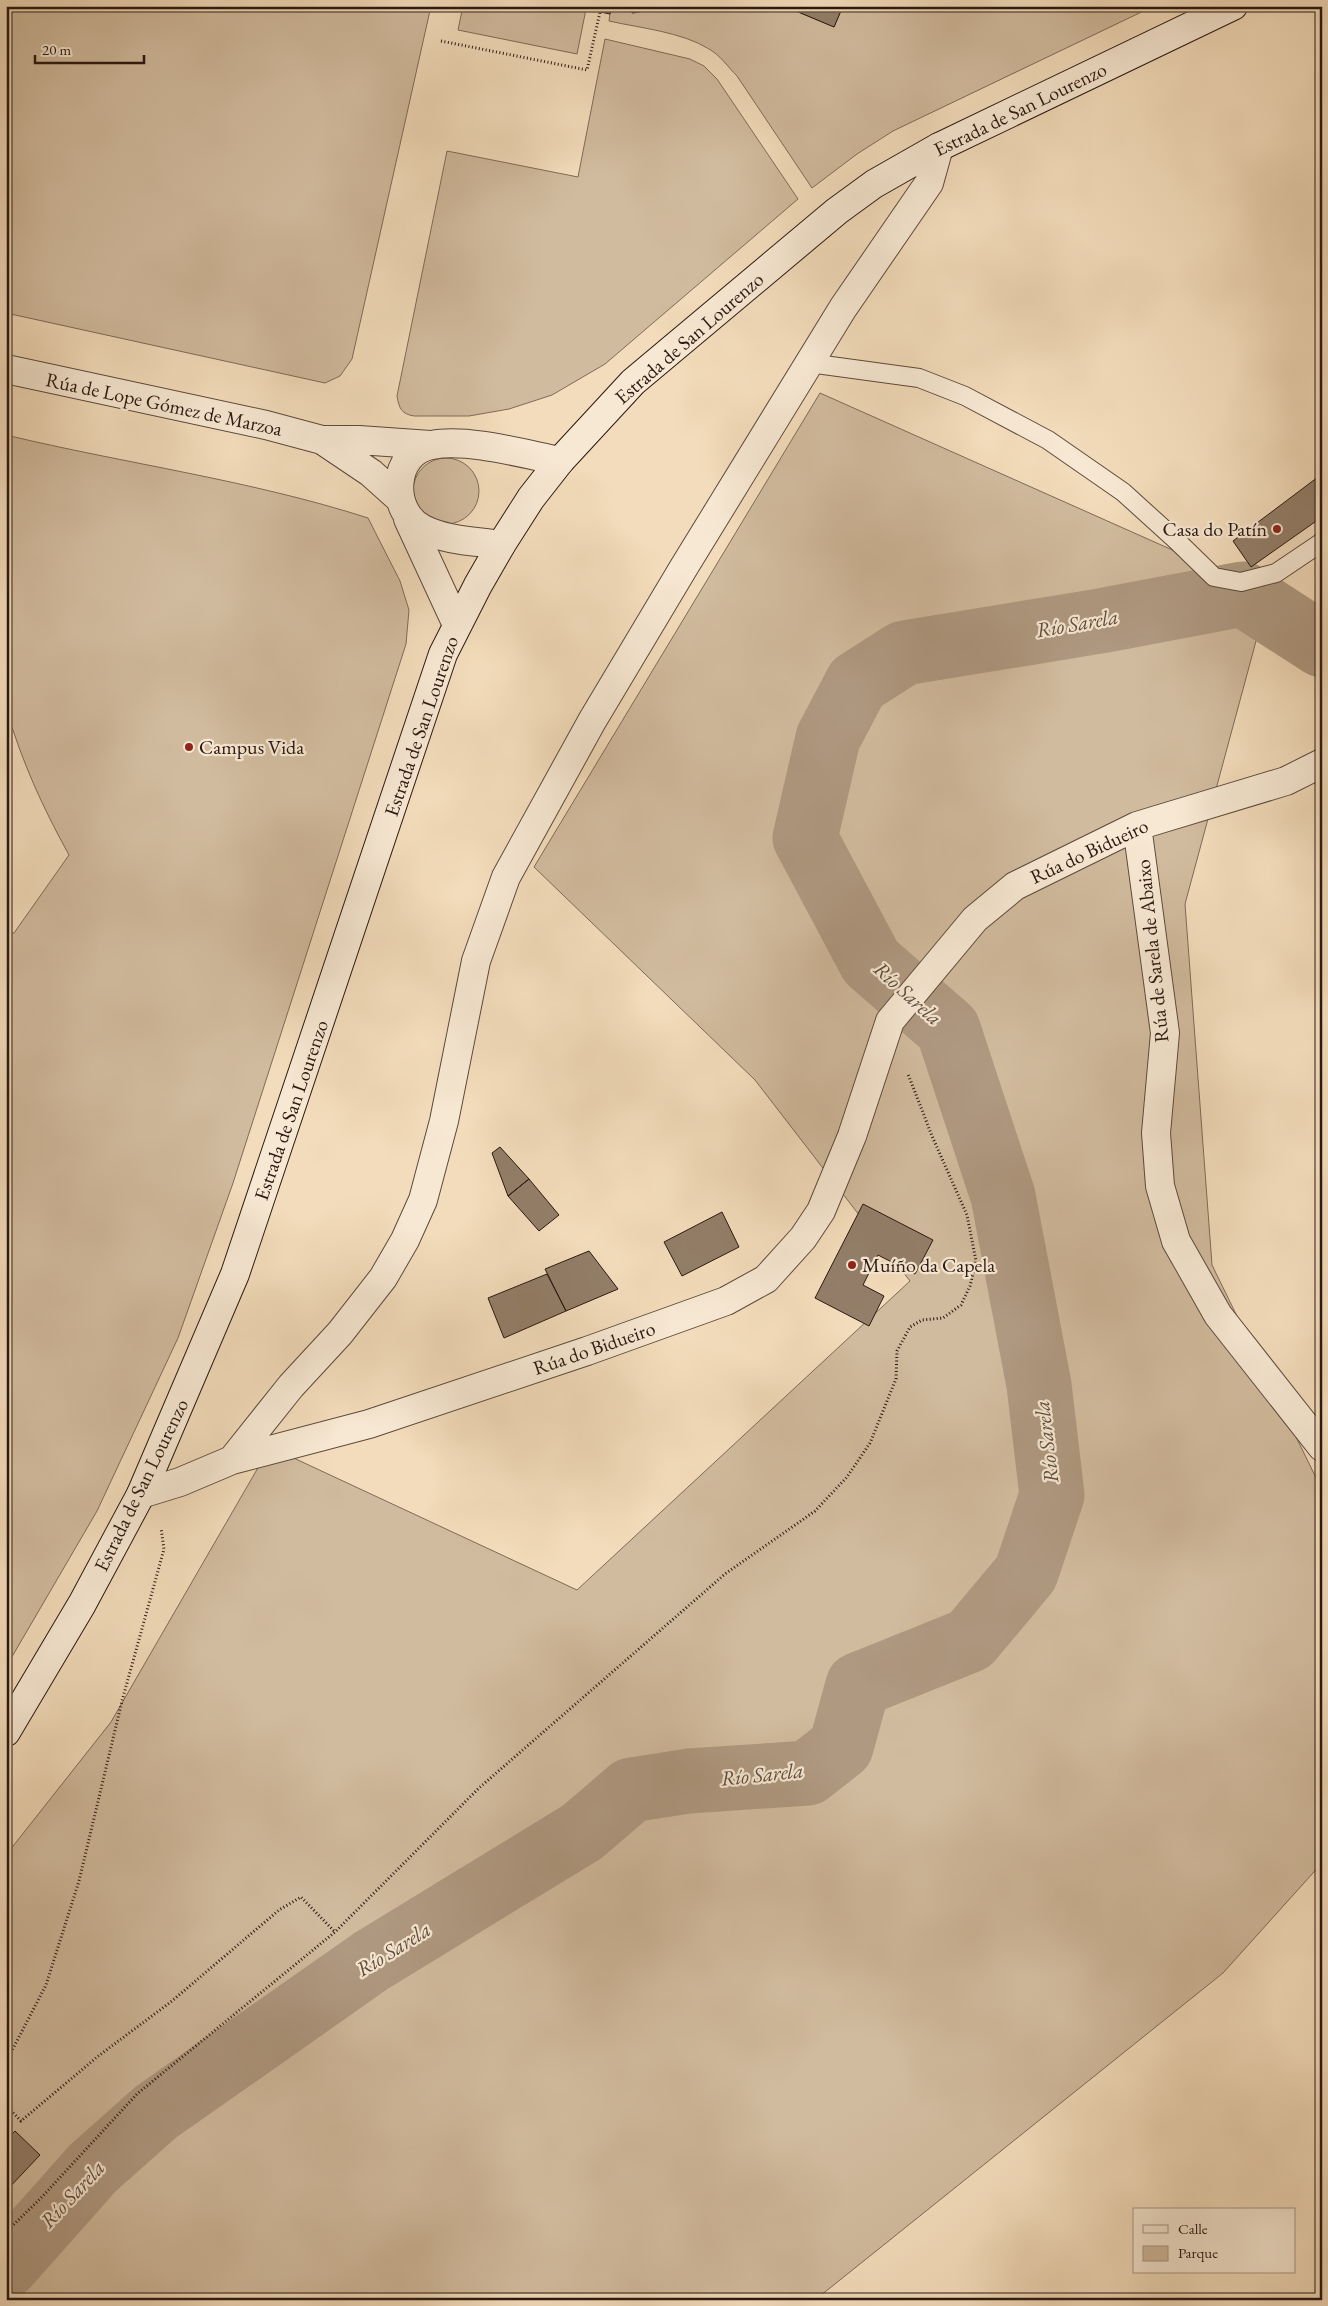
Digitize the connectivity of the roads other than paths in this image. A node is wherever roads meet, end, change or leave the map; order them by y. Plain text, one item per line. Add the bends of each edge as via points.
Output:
1 (1233, 6) edge
2 (939, 147) junction
3 (810, 363) junction
4 (6, 369) edge
5 (322, 440) junction
6 (430, 445) junction
7 (560, 461) junction
8 (404, 509) junction
9 (1322, 542) edge
10 (501, 545) junction
11 (456, 625) junction
12 (1322, 764) edge
13 (1137, 826) junction
14 (1322, 1447) edge
15 (232, 1460) junction
16 (141, 1494) junction
17 (6, 1732) edge

1 - 2 street, Estrada de San Lourenzo
2 - 3 street via 930,183 843,308
2 - 7 street, Estrada de San Lourenzo via 874,184 837,211 633,382
3 - 9 lane via 919,378 965,396 1048,440 1122,492 1214,577 1241,582 1276,573
3 - 15 street via 592,721 506,877 476,961 444,1121 423,1200 405,1240 382,1278 340,1333 291,1386
4 - 5 street, Rúa de Lope Gómez de Marzoa
5 - 6 street, Rúa de Lope Gómez de Marzoa
5 - 8 street, Rúa de Lope Gómez de Marzoa via 371,474
6 - 7 street, Rúa de Lope Gómez de Marzoa via 468,444
6 - 8 street, Rúa de Lope Gómez de Marzoa via 412,454 403,466 398,481
7 - 10 street, Estrada de San Lourenzo
8 - 10 street, Rúa de Lope Gómez de Marzoa via 423,529
8 - 11 street, Rúa de Lope Gómez de Marzoa
10 - 11 street, Estrada de San Lourenzo
11 - 16 street, Estrada de San Lourenzo via 443,654 235,1274
12 - 13 street, Rúa do Bidueiro via 1286,782
13 - 14 street, Rúa de Sarela de Abaixo via 1165,1033 1156,1133 1160,1186 1176,1241 1218,1315
13 - 15 street, Rúa do Bidueiro via 1015,886 975,919 890,1021 852,1136 821,1211 803,1238 766,1279 726,1301 577,1354 369,1424
15 - 16 street, Rúa do Bidueiro
16 - 17 street, Estrada de San Lourenzo via 82,1604

